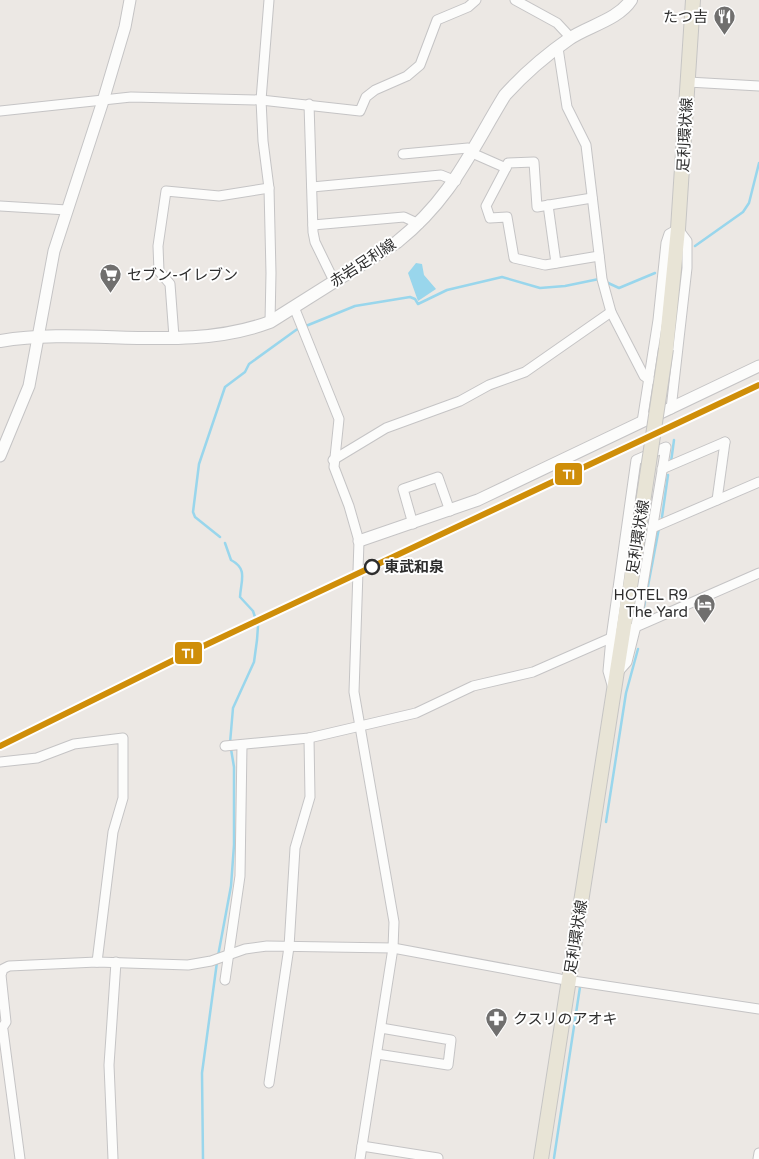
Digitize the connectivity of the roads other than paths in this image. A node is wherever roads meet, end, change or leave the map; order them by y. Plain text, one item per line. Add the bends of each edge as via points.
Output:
1 (130, 0) edge
2 (269, 0) edge
3 (476, 0) edge
4 (516, 0) edge
5 (539, 0) edge
6 (631, 0) edge
7 (693, 0) edge
8 (536, 9) junction
9 (571, 38) junction
10 (558, 48) junction
11 (688, 82) junction
12 (759, 86) edge
13 (261, 100) junction
14 (103, 101) junction
15 (309, 104) junction
16 (0, 110) edge
17 (472, 153) junction
18 (402, 154) dead end
19 (506, 168) junction
20 (456, 181) junction
21 (312, 187) junction
22 (269, 188) junction
23 (592, 198) junction
24 (548, 205) junction
25 (0, 206) edge
26 (67, 210) junction
27 (419, 224) junction
28 (313, 225) junction
29 (678, 229) junction
30 (599, 256) junction
31 (556, 263) junction
32 (334, 281) junction
33 (294, 307) junction
34 (611, 312) junction
35 (270, 322) junction
36 (38, 337) junction
37 (174, 337) junction
38 (0, 341) edge
39 (759, 366) edge
40 (650, 380) junction
41 (671, 409) junction
42 (642, 422) junction
43 (0, 456) edge
44 (333, 460) junction
45 (662, 469) junction
46 (759, 482) edge
47 (717, 500) junction
48 (450, 511) junction
49 (413, 524) junction
50 (652, 528) junction
51 (358, 541) junction
52 (759, 573) edge
53 (630, 629) junction
54 (611, 638) junction
55 (614, 692) junction
56 (360, 727) junction
57 (309, 738) junction
58 (240, 745) junction
59 (227, 746) dead end
60 (0, 762) edge
61 (289, 947) junction
62 (393, 948) junction
63 (228, 955) junction
64 (97, 962) junction
65 (116, 962) junction
66 (2, 966) edge
67 (225, 980) dead end
68 (569, 980) junction
69 (1, 990) edge
70 (759, 1009) edge
71 (381, 1028) junction
72 (1, 1030) edge
73 (377, 1054) junction
74 (269, 1083) dead end
75 (362, 1146) junction
76 (759, 1153) edge
77 (438, 1158) edge
78 (20, 1159) edge
79 (113, 1159) edge
80 (360, 1159) edge
81 (541, 1159) edge
82 (758, 1159) edge

1 - 14 street
2 - 13 street
3 - 15 street via 468,7 437,20 420,65 407,76 375,90 366,97 360,111
4 - 8 street
5 - 8 street
6 - 9 main road, 赤岩足利線 via 620,11
7 - 11 main road, 足利環状線
8 - 9 street via 557,22
9 - 10 main road, 赤岩足利線
10 - 17 main road, 赤岩足利線 via 505,95
10 - 23 street via 567,107 586,145
11 - 12 street
11 - 29 main road, 足利環状線
13 - 14 street via 131,97
13 - 15 street
13 - 22 street
14 - 16 street
14 - 26 street
15 - 21 street
17 - 18 street via 468,148
17 - 19 street
17 - 20 main road, 赤岩足利線
19 - 24 street via 508,163 534,162 537,207
19 - 31 street via 486,206 490,218 507,217 514,258 545,265
20 - 21 street via 442,175
20 - 27 main road, 赤岩足利線
21 - 28 street
22 - 35 street
22 - 37 street via 219,196 166,191 158,246 159,270 170,284
23 - 24 street
23 - 30 street
24 - 31 street
25 - 26 street
26 - 36 street via 54,251
27 - 28 street via 404,216
27 - 32 main road, 赤岩足利線 via 397,242
28 - 32 street via 315,242
29 - 40 street via 669,234 666,243
29 - 41 street via 687,241 687,268
29 - 53 main road, 足利環状線, bridge via 666,349 638,536
30 - 31 street
30 - 34 street
32 - 33 main road, 赤岩足利線
33 - 35 main road, 赤岩足利線
33 - 44 street via 338,411 339,430
34 - 40 street via 644,376
34 - 44 street via 525,372 489,385 460,401 386,428
35 - 37 main road, 赤岩足利線 via 250,329
36 - 37 main road, 赤岩足利線
36 - 38 main road, 赤岩足利線
36 - 43 street via 29,386
39 - 41 street
40 - 42 street
41 - 42 street
42 - 48 street
44 - 51 street
45 - 47 street via 725,442
45 - 50 street
45 - 54 street via 666,447 636,460
46 - 47 street
47 - 50 street
48 - 49 street
48 - 49 street via 438,477 402,488
49 - 51 street
50 - 53 street
51 - 56 street via 354,676
52 - 53 street
53 - 54 street
53 - 55 main road, 足利環状線
54 - 55 street via 608,671
54 - 56 street via 533,672 479,684 416,714
55 - 68 main road, 足利環状線
56 - 57 street
56 - 62 street via 394,922
57 - 58 street
57 - 61 street via 310,797 295,848
58 - 59 street
58 - 63 street via 242,851
60 - 64 street via 37,758 74,744 122,738 123,798 113,832
61 - 62 street
61 - 63 street via 256,946
61 - 74 street
62 - 68 street
62 - 71 street
63 - 65 street via 188,965
63 - 67 street
64 - 65 street
64 - 66 street
65 - 79 street via 109,1065
66 - 69 street
68 - 70 street
68 - 81 main road, 足利環状線
69 - 72 street via 6,1022
71 - 73 street
71 - 73 street via 451,1040 448,1065
72 - 78 street
73 - 75 street
75 - 77 street
75 - 80 street
76 - 82 street

